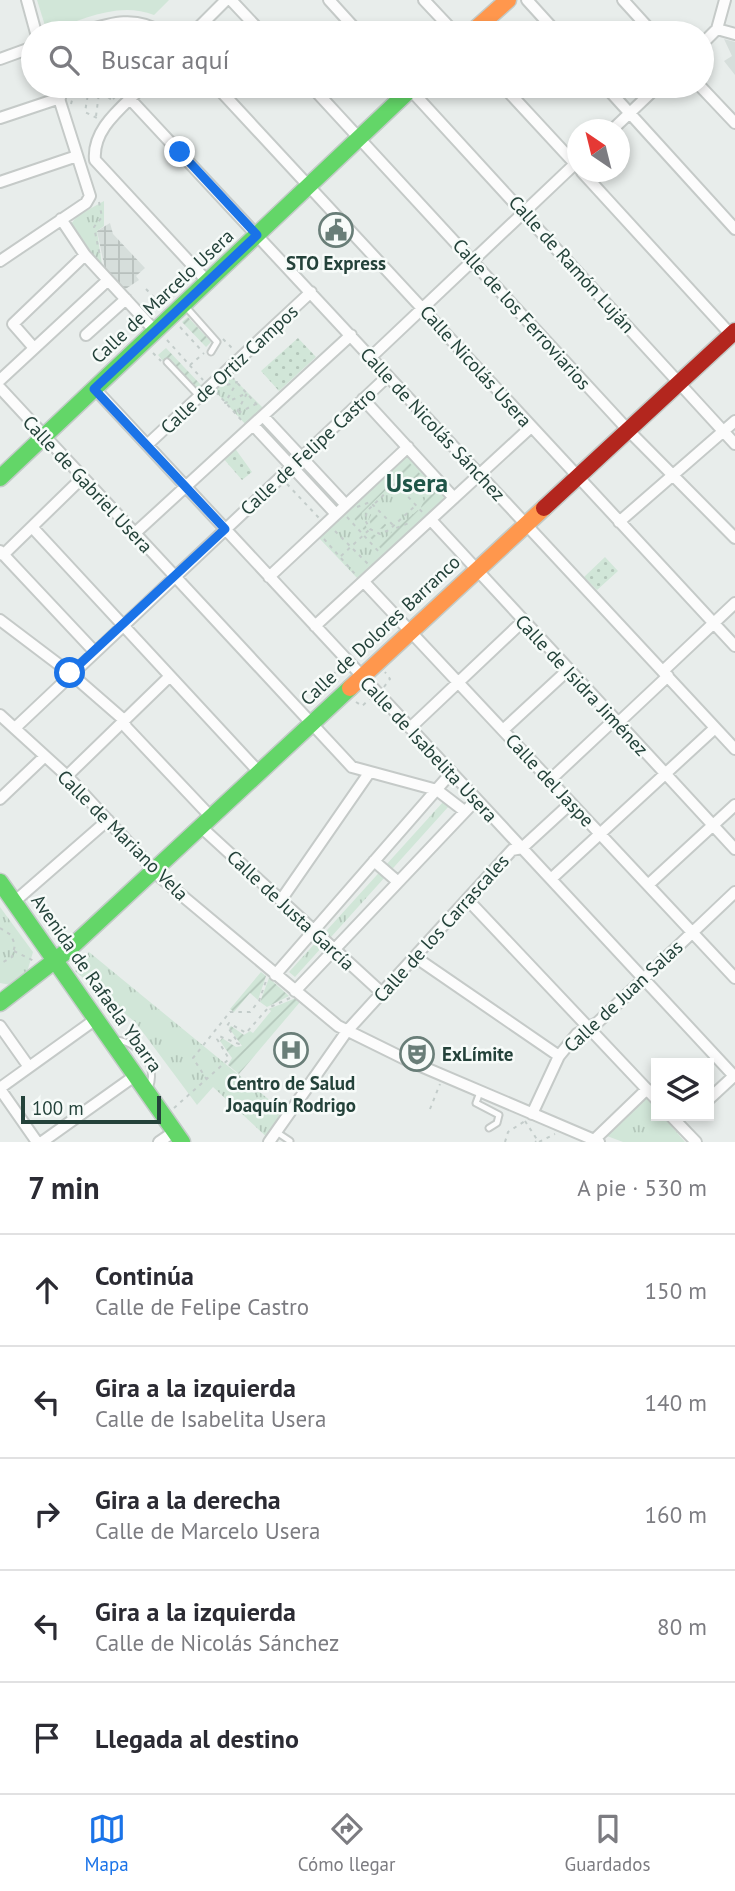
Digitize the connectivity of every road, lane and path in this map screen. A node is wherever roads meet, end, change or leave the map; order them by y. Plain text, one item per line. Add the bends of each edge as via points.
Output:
1 (27, 0) edge
2 (228, 0) edge
3 (329, 0) edge
4 (424, 0) edge
5 (508, 0) edge
6 (527, 0) edge
7 (725, 0) edge
8 (629, 2) edge
9 (33, 21) edge
10 (206, 21) edge
11 (250, 21) edge
12 (348, 21) edge
13 (444, 21) edge
14 (484, 21) edge
15 (546, 21) edge
16 (644, 21) edge
17 (717, 29) junction
18 (714, 32) edge
19 (735, 34) edge
20 (21, 51) edge
21 (0, 59) edge
22 (60, 98) joint
23 (72, 98) edge
24 (87, 98) edge
25 (98, 98) edge
26 (227, 98) edge
27 (322, 98) edge
28 (399, 98) edge
29 (420, 98) edge
30 (514, 98) edge
31 (616, 98) edge
32 (646, 98) edge
33 (712, 98) edge
34 (130, 99) joint
35 (69, 108) dead end
36 (630, 113) junction
37 (95, 117) junction
38 (0, 118) edge
39 (624, 119) edge
40 (101, 121) dead end
41 (735, 123) edge
42 (360, 138) junction
43 (567, 154) edge
44 (77, 156) junction
45 (104, 173) junction
46 (567, 175) edge
47 (0, 182) edge
48 (593, 182) edge
49 (87, 184) junction
50 (309, 185) junction
51 (99, 202) dead end
52 (524, 212) junction
53 (61, 219) junction
54 (735, 229) edge
55 (257, 235) junction
56 (85, 255) junction
57 (101, 258) dead end
58 (473, 260) junction
59 (0, 261) edge
60 (108, 280) junction
61 (208, 282) junction
62 (146, 289) dead end
63 (311, 292) junction
64 (126, 299) junction
65 (184, 304) junction
66 (424, 308) junction
67 (167, 312) dead end
68 (177, 324) dead end
69 (160, 334) junction
70 (86, 335) dead end
71 (351, 335) junction
72 (733, 335) edge
73 (34, 348) junction
74 (207, 352) junction
75 (371, 357) junction
76 (212, 361) dead end
77 (167, 362) dead end
78 (190, 365) junction
79 (229, 374) dead end
80 (388, 376) junction
81 (0, 380) edge
82 (237, 382) junction
83 (679, 382) junction
84 (206, 383) dead end
85 (225, 385) dead end
86 (0, 388) edge
87 (94, 389) junction
88 (213, 389) dead end
89 (247, 393) junction
90 (200, 397) junction
91 (363, 399) junction
92 (226, 403) junction
93 (256, 404) junction
94 (236, 414) junction
95 (255, 419) junction
96 (735, 421) edge
97 (531, 427) junction
98 (628, 430) junction
99 (723, 431) junction
100 (43, 436) junction
101 (735, 444) edge
102 (147, 445) junction
103 (408, 447) junction
104 (301, 457) junction
105 (291, 467) junction
106 (386, 473) dead end
107 (480, 474) junction
108 (674, 475) junction
109 (426, 476) dead end
110 (577, 477) junction
111 (0, 478) edge
112 (82, 478) junction
113 (283, 482) dead end
114 (396, 483) junction
115 (186, 486) junction
116 (406, 494) junction
117 (454, 498) junction
118 (373, 504) junction
119 (415, 505) junction
120 (345, 509) junction
121 (429, 518) junction
122 (416, 519) dead end
123 (619, 522) junction
124 (320, 524) dead end
125 (525, 524) junction
126 (331, 526) dead end
127 (393, 526) junction
128 (32, 527) junction
129 (225, 529) junction
130 (370, 529) junction
131 (134, 534) junction
132 (364, 535) junction
133 (321, 536) dead end
134 (735, 538) edge
135 (351, 547) junction
136 (1, 553) edge
137 (384, 556) dead end
138 (340, 557) junction
139 (371, 568) dead end
140 (476, 569) junction
141 (174, 576) junction
142 (269, 577) junction
143 (362, 580) junction
144 (735, 603) edge
145 (0, 620) edge
146 (522, 622) junction
147 (713, 623) junction
148 (122, 625) junction
149 (315, 626) junction
150 (410, 631) junction
151 (735, 646) edge
152 (94, 651) junction
153 (350, 658) dead end
154 (373, 658) dead end
155 (343, 665) dead end
156 (380, 667) dead end
157 (568, 670) junction
158 (70, 673) junction
159 (665, 674) junction
160 (170, 676) junction
161 (362, 677) junction
162 (458, 682) junction
163 (343, 687) dead end
164 (381, 690) dead end
165 (374, 696) dead end
166 (354, 701) dead end
167 (0, 715) edge
168 (124, 720) junction
169 (616, 722) junction
170 (310, 724) junction
171 (410, 728) junction
172 (715, 728) junction
173 (15, 729) junction
174 (503, 730) junction
175 (735, 749) edge
176 (44, 756) junction
177 (259, 772) junction
178 (369, 773) junction
179 (451, 773) junction
180 (665, 774) junction
181 (67, 776) junction
182 (550, 780) junction
183 (437, 790) junction
184 (0, 799) edge
185 (476, 800) junction
186 (571, 803) junction
187 (735, 805) edge
188 (463, 810) junction
189 (108, 820) junction
190 (206, 822) junction
191 (713, 825) junction
192 (600, 834) junction
193 (522, 848) junction
194 (735, 849) edge
195 (374, 861) junction
196 (154, 869) junction
197 (551, 879) junction
198 (397, 881) junction
199 (0, 882) edge
200 (648, 885) junction
201 (735, 892) edge
202 (467, 899) junction
203 (281, 900) junction
204 (14, 902) junction
205 (0, 928) edge
206 (314, 930) junction
207 (692, 932) junction
208 (334, 949) junction
209 (14, 951) junction
210 (415, 957) junction
211 (56, 961) junction
212 (0, 964) edge
213 (39, 967) dead end
214 (272, 976) junction
215 (735, 978) edge
216 (644, 979) junction
217 (8, 991) edge
218 (382, 993) junction
219 (294, 994) junction
220 (0, 1003) edge
221 (250, 1012) junction
222 (96, 1019) junction
223 (258, 1019) junction
224 (224, 1020) junction
225 (228, 1025) junction
226 (0, 1026) edge
227 (589, 1028) junction
228 (347, 1031) junction
229 (214, 1033) junction
230 (218, 1038) junction
231 (111, 1040) junction
232 (559, 1056) junction
233 (29, 1067) junction
234 (136, 1075) junction
235 (735, 1076) edge
236 (450, 1079) junction
237 (208, 1081) junction
238 (0, 1089) edge
239 (647, 1089) junction
240 (148, 1091) junction
241 (480, 1091) junction
242 (651, 1093) edge
243 (714, 1095) edge
244 (430, 1109) dead end
245 (170, 1111) dead end
246 (528, 1117) junction
247 (676, 1121) edge
248 (684, 1121) edge
249 (680, 1125) junction
250 (489, 1128) dead end
251 (567, 1128) junction
252 (278, 1133) junction
253 (179, 1137) edge
254 (290, 1141) edge
255 (597, 1141) edge
256 (39, 1142) edge
257 (159, 1142) edge
258 (269, 1142) edge
259 (505, 1142) edge
260 (537, 1142) edge
261 (696, 1142) edge

1 - 9 street
2 - 10 street
2 - 11 street
3 - 12 street
4 - 13 street
5 - 14 street
6 - 15 street
7 - 17 street
8 - 16 street
17 - 18 street
17 - 19 street
20 - 21 street
22 - 38 street
22 - 44 street
23 - 35 path
24 - 37 path via 85,112
25 - 37 path
26 - 50 street, Calle Nicolás Usera
27 - 42 street, Calle de los Ferroviarios
28 - 42 street, Calle de Marcelo Usera
29 - 52 street, Calle de Ramón Luján
30 - 43 street
31 - 36 street
32 - 36 street
33 - 41 street
34 - 45 street via 95,142 95,160
34 - 55 street, Calle de Nicolás Sánchez
36 - 39 street
36 - 54 street
37 - 40 path
42 - 50 street, Calle de Marcelo Usera
42 - 58 street, Calle de los Ferroviarios
44 - 47 street
44 - 49 street
45 - 49 street
45 - 61 street
46 - 52 street
48 - 72 street
49 - 53 street via 90,196 86,202
50 - 55 street, Calle de Marcelo Usera
50 - 66 street, Calle Nicolás Usera
51 - 57 path via 102,217 94,227
52 - 58 street
52 - 83 street, Calle de Ramón Luján
53 - 56 street
53 - 59 street
55 - 61 street, Calle de Marcelo Usera
55 - 63 street, Calle de Nicolás Sánchez
56 - 60 street
56 - 73 street via 13,324
58 - 66 street
58 - 98 street, Calle de los Ferroviarios
60 - 64 street
60 - 73 street
61 - 65 street, Calle de Marcelo Usera
62 - 67 path
63 - 71 street, Calle de Nicolás Sánchez
63 - 90 street, Calle de Ortiz Campos
64 - 69 street
64 - 70 street
65 - 69 street, Calle de Marcelo Usera
65 - 74 lane via 217,342
66 - 75 street
66 - 97 street, Calle Nicolás Usera
68 - 74 path
69 - 78 path
69 - 87 street, Calle de Marcelo Usera
71 - 75 street, Calle de Nicolás Sánchez
71 - 95 street
72 - 83 street, Calle de Dolores Barranco
73 - 81 street
74 - 76 path
74 - 78 path
75 - 80 street, Calle de Nicolás Sánchez
77 - 90 lane
78 - 84 path
79 - 82 path
80 - 91 street, Calle de Felipe Castro
80 - 107 street, Calle de Nicolás Sánchez
82 - 85 path
82 - 89 path
82 - 92 path
83 - 98 street, Calle de Dolores Barranco
83 - 99 street, Calle de Ramón Luján
86 - 100 street, Calle de Gabriel Usera
87 - 100 street, Calle de Marcelo Usera
87 - 102 street, Calle de Isabelita Usera
88 - 92 path
89 - 92 path
89 - 93 path
89 - 94 path
90 - 102 street, Calle de Ortiz Campos
91 - 103 street
91 - 104 street, Calle de Felipe Castro
92 - 94 path
93 - 94 path
93 - 95 path
93 - 95 path
94 - 95 path
95 - 104 street
95 - 105 street
95 - 115 street
96 - 99 street
97 - 107 street
97 - 110 street, Calle Nicolás Usera
98 - 108 street, Calle de los Ferroviarios
98 - 110 street, Calle de Dolores Barranco
99 - 101 street, Calle de Ramón Luján
99 - 108 street
100 - 111 street, Calle de Marcelo Usera
100 - 112 street, Calle de Gabriel Usera
102 - 115 street, Calle de Isabelita Usera
103 - 117 street
103 - 120 street
104 - 105 street, Calle de Felipe Castro
104 - 120 street
105 - 120 street
105 - 129 street, Calle de Felipe Castro
106 - 114 path
107 - 117 street
107 - 125 street, Calle de Nicolás Sánchez
108 - 123 street
108 - 134 street, Calle de los Ferroviarios
109 - 116 path
110 - 123 street, Calle Nicolás Usera
110 - 125 street, Calle de Dolores Barranco
112 - 128 street
112 - 131 street, Calle de Gabriel Usera
113 - 124 path
114 - 116 path
114 - 118 path
115 - 129 street, Calle de Isabelita Usera
115 - 131 street
116 - 119 path
117 - 121 street
118 - 120 path
118 - 127 path
118 - 130 path via 365,515
119 - 121 path
119 - 127 path
120 - 132 path
120 - 142 street
121 - 140 street, Calle de Isidra Jiménez
121 - 143 street
122 - 127 path via 404,527
123 - 147 street, Calle Nicolás Usera
125 - 140 street, Calle de Dolores Barranco
125 - 159 street, Calle de Nicolás Sánchez
126 - 135 path
127 - 130 path via 380,534
128 - 136 street
128 - 148 street
129 - 141 street, Calle de Felipe Castro
129 - 142 street, Calle de Isabelita Usera
130 - 132 path
131 - 141 street, Calle de Gabriel Usera
132 - 135 path
132 - 137 path
133 - 138 path
135 - 138 path
135 - 139 path
136 - 152 street
138 - 143 path
140 - 146 street, Calle de Isidra Jiménez
140 - 150 street, Calle de Dolores Barranco
141 - 148 street, Calle de Felipe Castro
141 - 170 street, Calle de Gabriel Usera
142 - 149 street, Calle de Isabelita Usera
143 - 149 street
143 - 150 street, Calle del Jaspe
144 - 147 street
145 - 158 street, Calle de Justa García
146 - 157 street, Calle de Isidra Jiménez
146 - 162 street
147 - 151 street, Calle Nicolás Usera
147 - 159 street
148 - 152 street, Calle de Felipe Castro
148 - 160 street
149 - 161 street, Calle de Isabelita Usera
150 - 161 street, Calle de Dolores Barranco
150 - 162 street, Calle del Jaspe
152 - 158 street, Calle de Felipe Castro
153 - 154 path via 360,648
155 - 163 path via 333,675
156 - 164 path via 390,679
157 - 169 street, Calle de Isidra Jiménez
157 - 174 street
158 - 168 street, Calle de Justa García
158 - 173 street, Calle de Felipe Castro
159 - 169 street
159 - 172 street, Calle de Nicolás Sánchez
160 - 168 street
160 - 177 street
161 - 170 street, Calle de Dolores Barranco
161 - 171 street, Calle de Isabelita Usera
162 - 171 street
162 - 174 street, Calle del Jaspe
165 - 166 path via 362,706
167 - 173 street, Calle de Mariano Vela
168 - 181 street
168 - 190 street, Calle de Justa García
169 - 180 street, Calle de Isidra Jiménez
169 - 182 street
170 - 177 street, Calle de Dolores Barranco
170 - 178 street, Calle de Gabriel Usera via 352,767
171 - 179 street, Calle de Isabelita Usera
172 - 175 street, Calle de Nicolás Sánchez
172 - 180 street
173 - 176 street, Calle de Mariano Vela
174 - 182 street, Calle del Jaspe
176 - 181 street, Calle de Mariano Vela
176 - 184 street
177 - 190 street, Calle de Dolores Barranco
178 - 183 street, Calle de Gabriel Usera
178 - 203 street
179 - 183 street
179 - 185 street, Calle de Isabelita Usera
180 - 191 street, Calle de Isidra Jiménez
180 - 192 street
181 - 189 street, Calle de Mariano Vela
182 - 186 street, Calle del Jaspe
183 - 188 street, Calle de Gabriel Usera
183 - 195 street
185 - 188 street
185 - 193 street, Calle de Isabelita Usera
186 - 192 street, Calle del Jaspe
186 - 193 street, Calle de los Carrascales
187 - 191 street
188 - 198 street
189 - 196 street, Calle de Mariano Vela
189 - 204 street
190 - 196 street, Calle de Dolores Barranco
190 - 203 street, Calle de Justa García
191 - 194 street, Calle de Isidra Jiménez
191 - 200 street
192 - 197 street
192 - 200 street, Calle del Jaspe
193 - 197 street, Calle de Isabelita Usera
193 - 202 street, Calle de los Carrascales via 512,850
195 - 198 street
195 - 206 street
196 - 211 street, Calle de Dolores Barranco
196 - 214 street, Calle de Mariano Vela
197 - 216 street, Calle de Isabelita Usera
198 - 208 street
199 - 204 street, Avenida de Rafaela Ybarra
200 - 207 street, Calle del Jaspe
201 - 207 street, Calle de Juan Salas
202 - 210 street, Calle de los Carrascales
202 - 227 street
203 - 206 street, Calle de Justa García
204 - 211 street, Avenida de Rafaela Ybarra
205 - 209 path via 11,934
206 - 208 street, Calle de Justa García
206 - 214 street
207 - 215 street, Calle del Jaspe
207 - 216 street, Calle de Juan Salas
208 - 218 street, Calle de Justa García
208 - 219 street
209 - 212 path
209 - 213 path
210 - 218 street, Calle de los Carrascales
210 - 232 street
211 - 217 street, Calle de Dolores Barranco
211 - 222 street, Avenida de Rafaela Ybarra
214 - 219 street, Calle de Mariano Vela
214 - 221 path
216 - 227 street, Calle de Juan Salas
216 - 235 street, Calle de Isabelita Usera
217 - 220 street, Calle de Dolores Barranco
218 - 228 street, Calle de los Carrascales
219 - 223 path
219 - 228 street, Calle de Mariano Vela
221 - 223 path
221 - 224 path via 230,1012
222 - 231 street, Avenida de Rafaela Ybarra
222 - 233 street
223 - 225 path via 246,1033
224 - 225 path
224 - 229 path
225 - 230 path via 238,1045
226 - 233 street
227 - 232 street, Calle de Juan Salas via 577,1034
227 - 239 street
228 - 236 street, Calle de Mariano Vela
228 - 252 street, Calle de los Carrascales
229 - 230 path
229 - 237 path via 193,1058
230 - 237 path via 229,1059
231 - 234 street, Avenida de Rafaela Ybarra
231 - 240 lane via 129,1042 144,1058 152,1074
232 - 246 street, Calle de Juan Salas
233 - 238 street
234 - 240 street, Avenida de Rafaela Ybarra
234 - 256 street
235 - 243 street
236 - 241 street, Calle de Mariano Vela
236 - 244 path via 447,1085 441,1082
237 - 245 path
238 - 256 street
239 - 242 street
239 - 255 street
240 - 253 street, Avenida de Rafaela Ybarra
241 - 246 street, Calle de Mariano Vela
241 - 250 lane via 476,1104 499,1115
246 - 251 street, Calle de Mariano Vela
246 - 259 path via 508,1132
246 - 260 path
247 - 249 street
248 - 249 street
249 - 261 street
251 - 255 street, Calle de Mariano Vela
251 - 260 path
252 - 254 lane
252 - 258 street, Calle de los Carrascales
253 - 257 street

